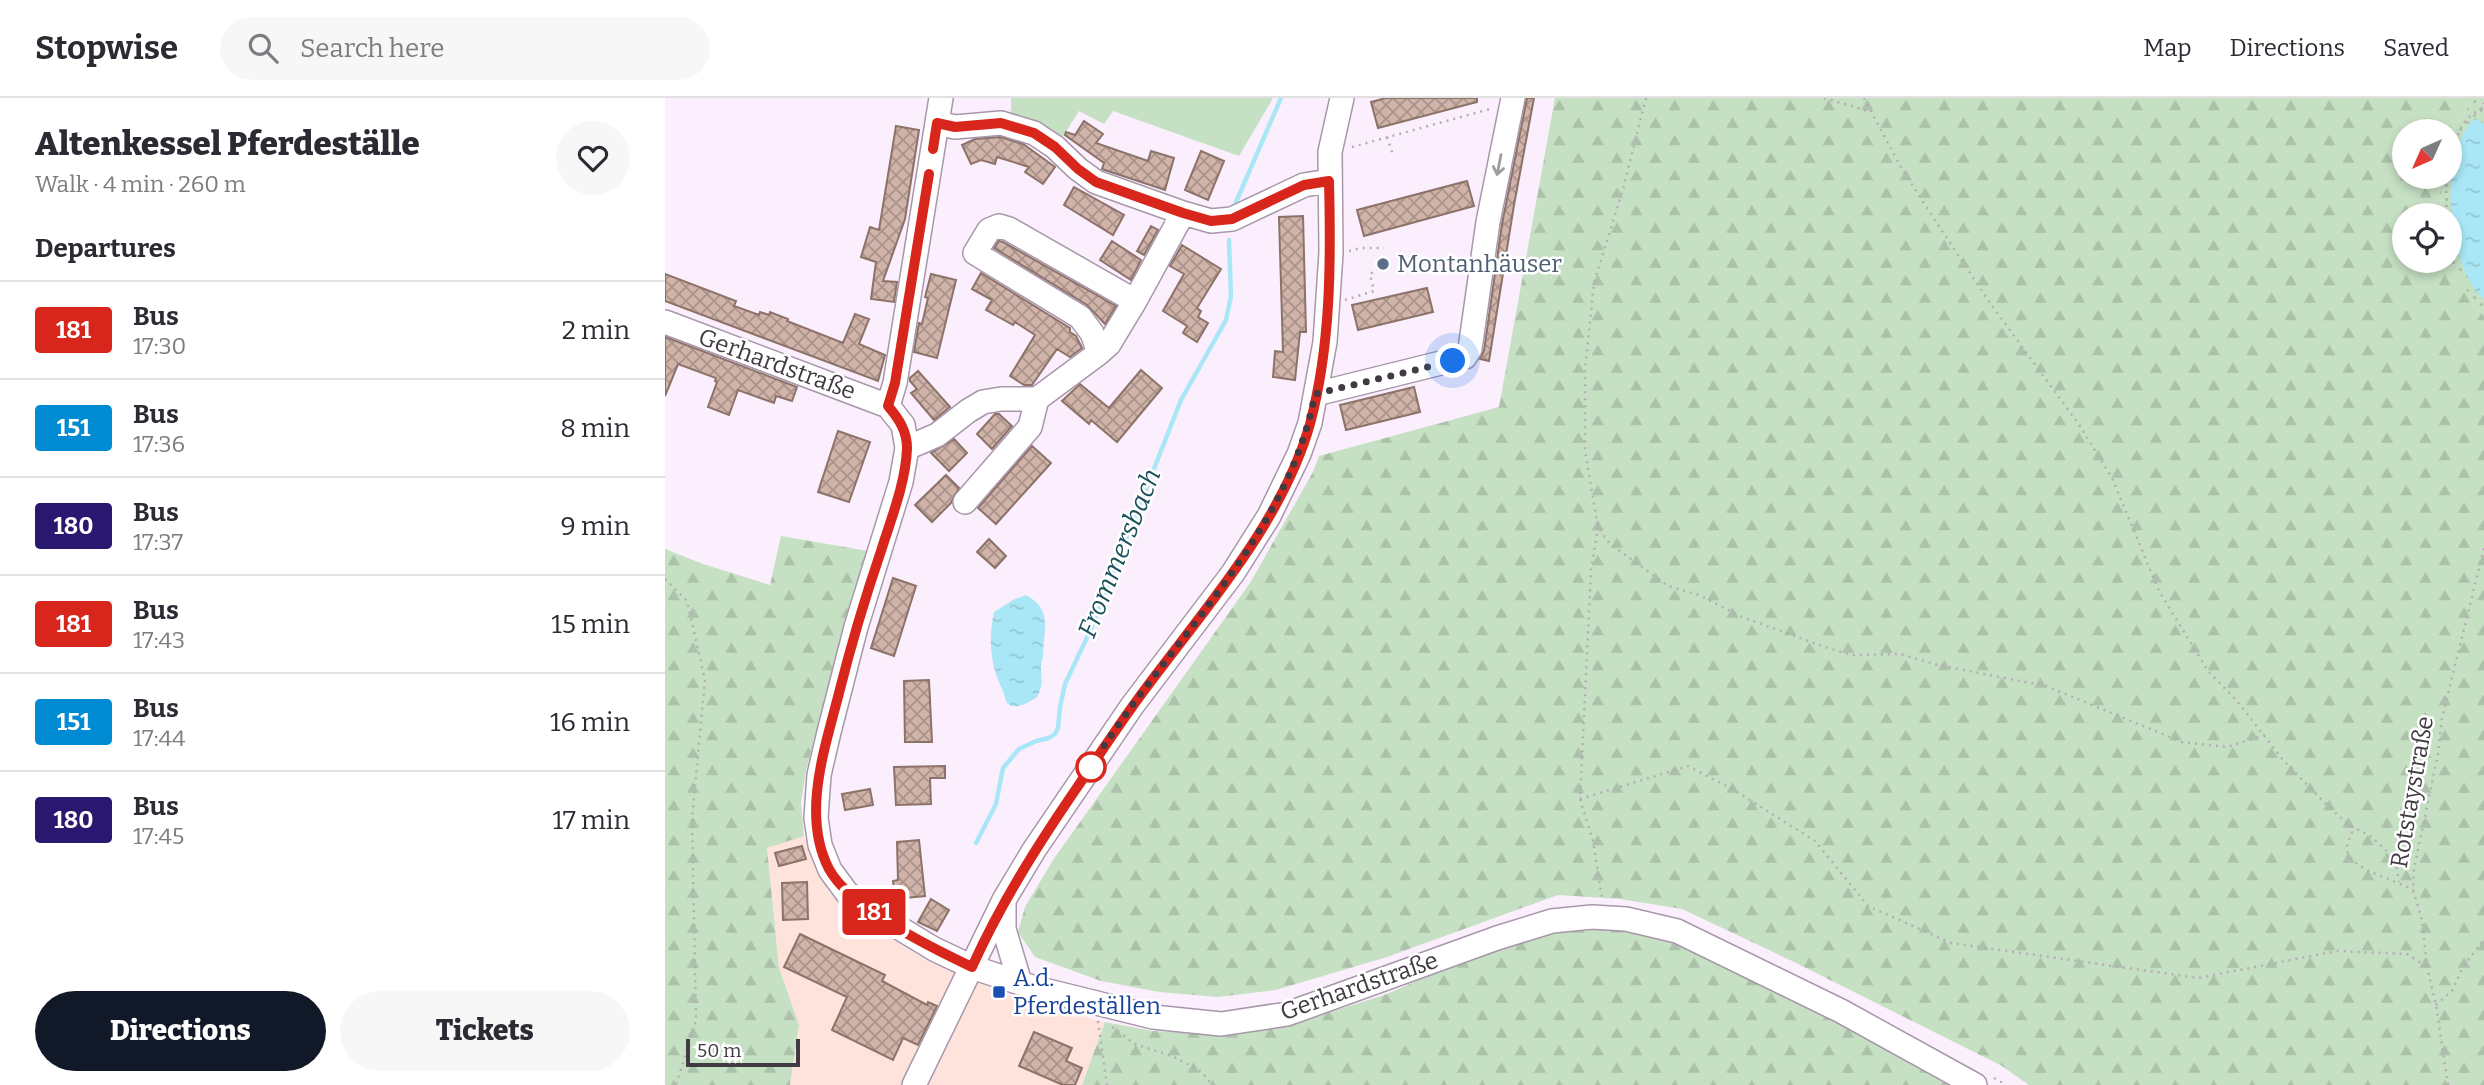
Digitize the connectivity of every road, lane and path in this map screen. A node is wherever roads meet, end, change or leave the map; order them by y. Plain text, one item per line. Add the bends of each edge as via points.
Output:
1 (941, 98) edge
2 (1342, 98) edge
3 (1646, 98) edge
4 (1824, 98) edge
5 (1864, 98) edge
6 (1505, 103) edge
7 (2484, 103) edge
8 (2482, 111) edge
9 (1873, 112) junction
10 (937, 123) junction
11 (2462, 125) edge
12 (1387, 137) junction
13 (1344, 149) dead end
14 (1393, 155) dead end
15 (1329, 181) junction
16 (1183, 213) junction
17 (1384, 248) dead end
18 (1350, 251) dead end
19 (1387, 263) dead end
20 (1352, 298) dead end
21 (1135, 301) junction
22 (665, 322) edge
23 (1099, 353) junction
24 (1315, 394) junction
25 (1037, 399) junction
26 (888, 406) junction
27 (907, 448) junction
28 (965, 502) dead end
29 (1598, 527) junction
30 (2484, 548) edge
31 (665, 579) edge
32 (2266, 735) junction
33 (1580, 799) junction
34 (2349, 825) junction
35 (2399, 882) junction
36 (2413, 890) junction
37 (1004, 900) junction
38 (1591, 901) dead end
39 (2484, 939) edge
40 (972, 967) junction
41 (2427, 967) junction
42 (1020, 983) junction
43 (1096, 1004) junction
44 (2436, 1005) junction
45 (675, 1085) edge
46 (914, 1085) edge
47 (1107, 1085) edge
48 (1212, 1085) edge
49 (1975, 1085) edge
50 (2448, 1085) edge

1 - 10 street
2 - 15 street
3 - 29 path via 1594,283 1585,370 1585,451
4 - 9 path
5 - 9 path
6 - 12 path
6 -> 24 street via 1470,349 1465,357
7 - 8 path
8 - 11 path via 2472,113
9 - 32 path via 1925,205 2112,478 2159,590 2188,642
10 - 16 street via 955,127 1001,123 1034,133 1096,182
10 - 26 street
12 - 13 path
12 - 14 path
15 - 16 street via 1304,185 1232,219 1211,221
15 - 24 street via 1329,302
16 - 21 street
17 - 18 path
19 - 20 path via 1370,274 1374,291
21 - 23 street
21 - 23 street via 1009,229 989,230 975,253 1080,317
22 - 26 street, Gerhardstraße
23 - 25 street
24 - 37 street via 1299,454 1269,516 1233,573 1132,706
25 - 27 street via 983,402 937,435
25 - 28 street via 1030,427
26 - 27 street, Gerhardstraße via 903,425
27 - 40 street, Gerhardstraße via 829,732 816,818 829,870 847,892 934,949
29 - 32 path via 1619,552 1668,586 1828,648 1852,654 1900,654 2046,686 2182,742 2227,747
29 - 33 path via 1591,570
30 - 36 path, Rotstaystraße via 2442,718
31 - 45 path via 687,601 705,680 691,818 696,1020
32 - 34 path via 2283,760
33 - 38 path via 1603,900
33 - 41 path via 1688,766 1815,841 1868,906 1951,943 2198,978 2337,951 2407,954
34 - 35 path via 2385,848 2396,864
34 - 35 path via 2349,857 2356,865
35 - 36 path
36 - 41 path, Rotstaystraße
37 - 40 street
37 - 42 street via 1004,929
39 - 44 path via 2452,991
40 - 42 street, Gerhardstraße
40 - 46 street
41 - 44 path, Rotstaystraße
42 - 43 street, Gerhardstraße
43 - 47 path
43 - 48 path via 1113,1028 1135,1044 1201,1071
43 - 49 street, Gerhardstraße via 1153,1017 1221,1024 1287,1014 1552,921 1626,919 1677,931 1841,1011
44 - 50 path, Rotstaystraße

